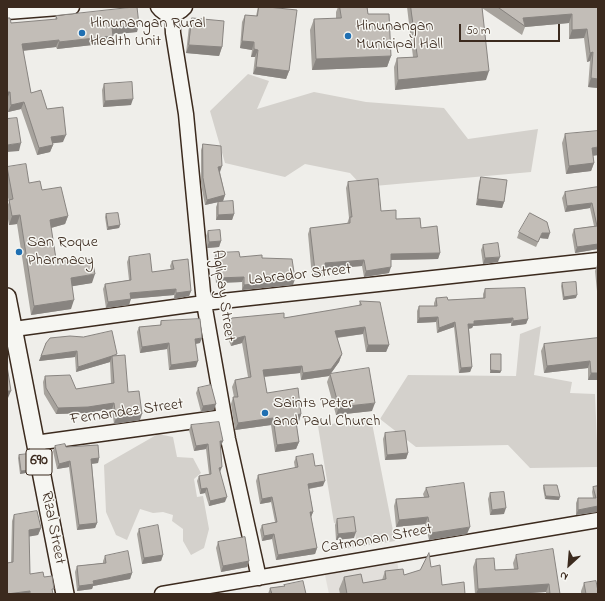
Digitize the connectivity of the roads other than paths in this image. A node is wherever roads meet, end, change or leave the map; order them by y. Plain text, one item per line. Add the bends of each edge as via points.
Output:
1 (72, 7) edge
2 (158, 7) edge
3 (185, 7) edge
4 (46, 8) edge
5 (7, 12) edge
6 (172, 15) junction
7 (598, 260) edge
8 (7, 297) edge
9 (204, 303) junction
10 (10, 330) edge
11 (224, 417) junction
12 (35, 443) junction
13 (598, 520) edge
14 (259, 578) junction
15 (65, 594) edge
16 (162, 594) edge

1 - 4 street
2 - 6 street
3 - 6 street
4 - 5 street
6 - 9 street, Aglipay Street via 186,114
7 - 9 street, Labrador Street
8 - 10 main road, Rizal Street / 690
9 - 10 street, Labrador Street
9 - 11 street, Aglipay Street
10 - 12 main road, Rizal Street / 690
11 - 12 street, Fernandez Street
11 - 14 street, Aglipay Street
12 - 15 main road, Rizal Street / 690
13 - 14 street, Catmonan Street
14 - 16 street, Catmonan Street

